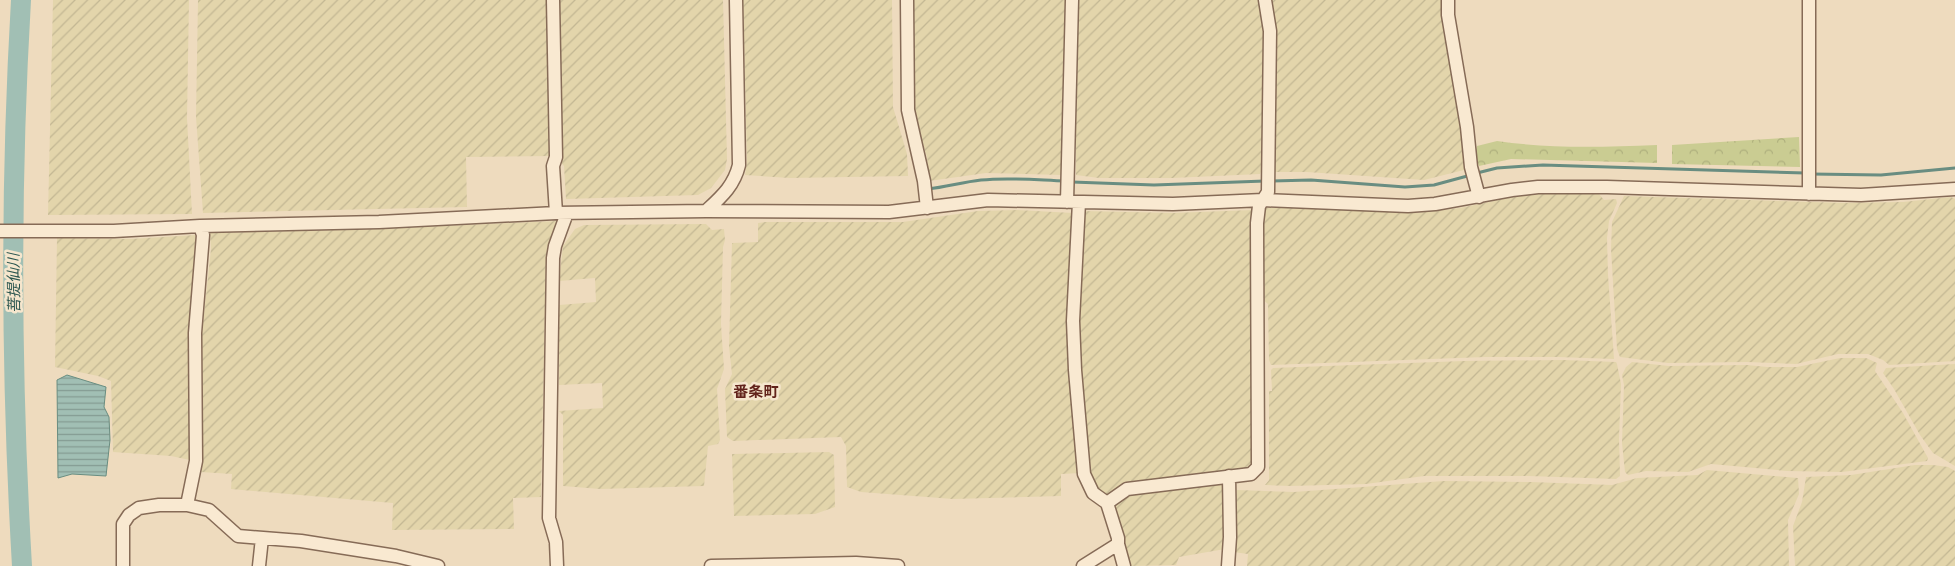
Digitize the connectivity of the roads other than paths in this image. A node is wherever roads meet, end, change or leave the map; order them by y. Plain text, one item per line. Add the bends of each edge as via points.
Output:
1 (553, 0) edge
2 (736, 0) edge
3 (907, 0) edge
4 (1072, 0) edge
5 (1265, 0) edge
6 (1448, 0) edge
7 (1809, 0) edge
8 (1955, 189) edge
9 (1809, 194) junction
10 (1479, 197) junction
11 (1263, 200) junction
12 (1073, 202) junction
13 (927, 208) junction
14 (706, 211) junction
15 (561, 213) junction
16 (200, 226) junction
17 (0, 231) edge
18 (1230, 476) junction
19 (1106, 502) junction
20 (187, 505) junction
21 (262, 538) junction
22 (1118, 544) junction
23 (123, 566) edge
24 (259, 566) edge
25 (438, 566) edge
26 (557, 566) edge
27 (711, 566) edge
28 (898, 566) edge
29 (1083, 566) edge
30 (1124, 566) edge
31 (1228, 566) edge

1 - 15 street via 554,166
2 - 14 street via 739,165 731,186
3 - 13 street via 908,110
4 - 12 street
5 - 11 street via 1270,30 1270,115 1268,192
6 - 10 street via 1471,167
7 - 9 street
8 - 9 street via 1870,195
9 - 10 street via 1574,186 1538,187
10 - 11 street via 1408,206
11 - 12 street via 1173,204
11 - 18 street via 1257,223 1258,466 1250,474
12 - 13 street via 988,200
12 - 19 street via 1073,321 1084,474 1094,493
13 - 14 street via 889,212
14 - 15 street
15 - 16 street
15 - 26 street via 553,277 548,518 556,542
16 - 17 street via 114,231
16 - 20 street via 203,235 195,333 196,460
18 - 19 street via 1127,489
18 - 31 street
19 - 22 street
20 - 21 street via 209,510 238,536
20 - 23 street via 139,508 129,515 123,524
21 - 24 street
21 - 25 street via 396,556
22 - 29 street
22 - 30 street
27 - 28 street via 856,563

